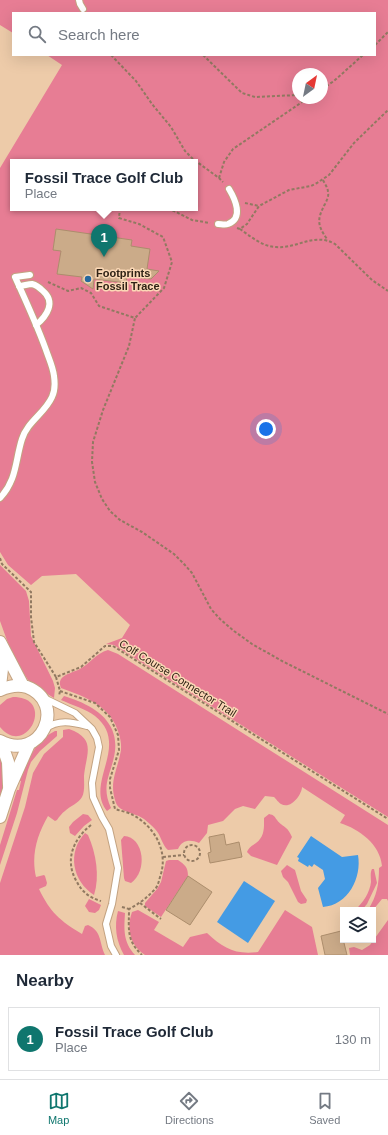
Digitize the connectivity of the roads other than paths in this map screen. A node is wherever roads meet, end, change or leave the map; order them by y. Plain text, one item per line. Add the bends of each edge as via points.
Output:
1 (79, 0) edge
2 (83, 9) dead end
3 (229, 189) road end
4 (218, 224) road end
5 (30, 275) road end
6 (20, 286) junction
7 (36, 325) junction
8 (0, 498) edge
9 (0, 643) edge
10 (0, 686) edge
11 (23, 686) junction
12 (0, 690) edge
13 (40, 696) junction
14 (89, 726) junction
15 (44, 730) junction
16 (0, 742) edge
17 (29, 744) junction
18 (9, 789) junction
19 (0, 817) edge
20 (116, 955) edge

1 - 2 lane
3 - 4 lane via 238,207 236,215 228,224
5 - 6 lane via 15,277
6 - 7 lane
6 - 7 lane via 32,284 46,294 49,300 45,318
7 - 8 lane via 54,377 54,391 51,399 32,420 22,438 14,476 7,491
9 - 10 street
9 - 11 street
11 - 12 street via 15,685
11 - 13 street
13 - 14 lane via 75,713
13 - 15 street via 47,712
14 - 15 lane via 59,722
14 - 20 lane via 99,747 92,783 93,797 109,829 118,868 106,924
15 - 17 street
16 - 17 street via 15,746
16 - 18 street via 8,762
17 - 18 street
18 - 19 street

